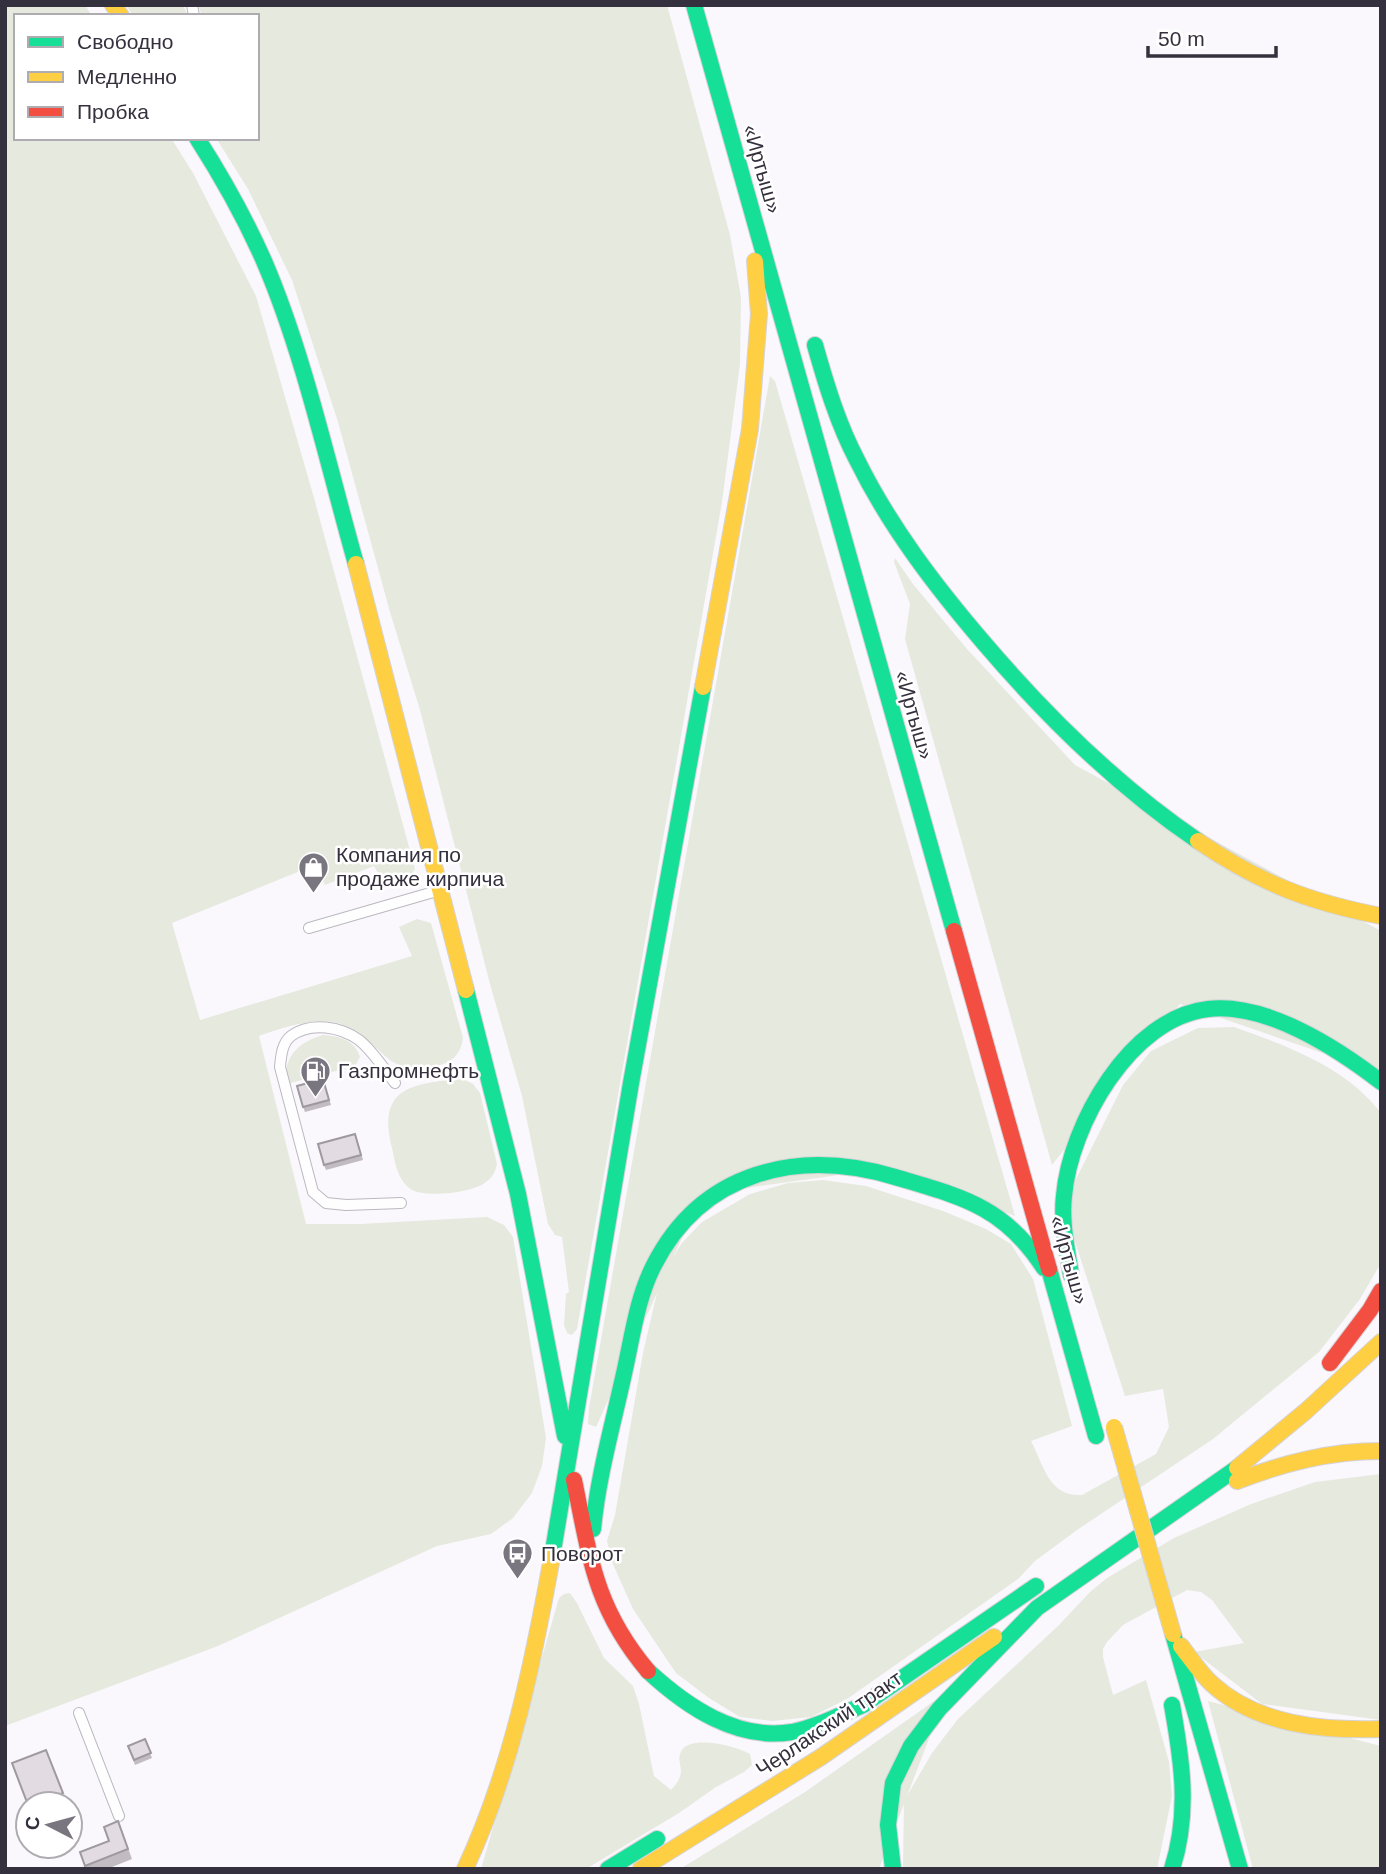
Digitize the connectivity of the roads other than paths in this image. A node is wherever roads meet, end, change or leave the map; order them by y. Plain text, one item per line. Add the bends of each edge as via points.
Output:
1 (693, 5) edge
2 (706, 5) edge
3 (711, 22) junction
4 (734, 86) dead end
5 (199, 140) edge
6 (812, 334) dead end
7 (857, 525) dead end
8 (440, 890) junction
9 (1381, 916) edge
10 (309, 928) dead end
11 (1381, 1082) edge
12 (395, 1083) dead end
13 (1048, 1197) dead end
14 (401, 1203) dead end
15 (1381, 1291) edge
16 (1058, 1300) junction
17 (1379, 1320) edge
18 (1381, 1342) edge
19 (1112, 1420) dead end
20 (1098, 1442) dead end
21 (1381, 1451) edge
22 (570, 1460) junction
23 (1151, 1507) dead end
24 (1171, 1515) junction
25 (592, 1562) junction
26 (1133, 1565) dead end
27 (1044, 1581) dead end
28 (1037, 1608) junction
29 (1173, 1634) junction
30 (863, 1705) junction
31 (79, 1713) dead end
32 (1381, 1729) edge
33 (805, 1745) dead end
34 (1197, 1789) dead end
35 (119, 1816) dead end
36 (668, 1832) dead end
37 (465, 1869) edge
38 (608, 1869) edge
39 (641, 1869) edge
40 (893, 1869) edge
41 (1172, 1869) edge
42 (1240, 1869) edge

1 - 16 main road, «Иртыш»
1 - 22 main road via 756,264 759,314 754,388
2 - 3 main road, «Иртыш»
3 - 4 main road
3 - 7 main road, «Иртыш»
5 - 8 main road via 264,261 296,351
6 - 9 main road via 835,414 876,496 927,573 1050,718 1135,795 1224,858 1288,892
8 - 10 lane
8 - 22 main road via 518,1194
11 - 13 main road, «Иртыш» via 1336,1051 1263,1017 1210,1009 1194,1012 1162,1025 1135,1048 1092,1110 1065,1184 1064,1232 1073,1282
12 - 14 lane via 361,1041 338,1028 312,1028 291,1036 282,1050 280,1067 313,1192 326,1203
15 - 17 main road via 1325,1367
16 - 20 main road, «Иртыш»
16 - 25 main road via 1024,1236 1001,1217 950,1194 869,1170 829,1164 783,1167 725,1188 677,1226 645,1288 599,1481
18 - 24 main road via 1268,1443
19 - 29 main road, bridge
21 - 24 main road via 1345,1452 1262,1471
22 - 25 main road
22 - 37 main road via 546,1598 510,1752
23 - 26 main road via 1121,1527
24 - 28 main road
25 - 30 main road via 601,1594 628,1646 665,1688 704,1713 743,1728 784,1733
27 - 30 main road
28 - 39 main road, Черлакский тракт via 821,1757
28 - 40 main road via 939,1709 902,1763 889,1806
29 - 32 main road via 1214,1685 1247,1706 1304,1724
29 - 42 main road
30 - 33 main road, Черлакский тракт
31 - 35 lane
34 - 41 main road via 1169,1692 1186,1794 1182,1836
36 - 38 main road

